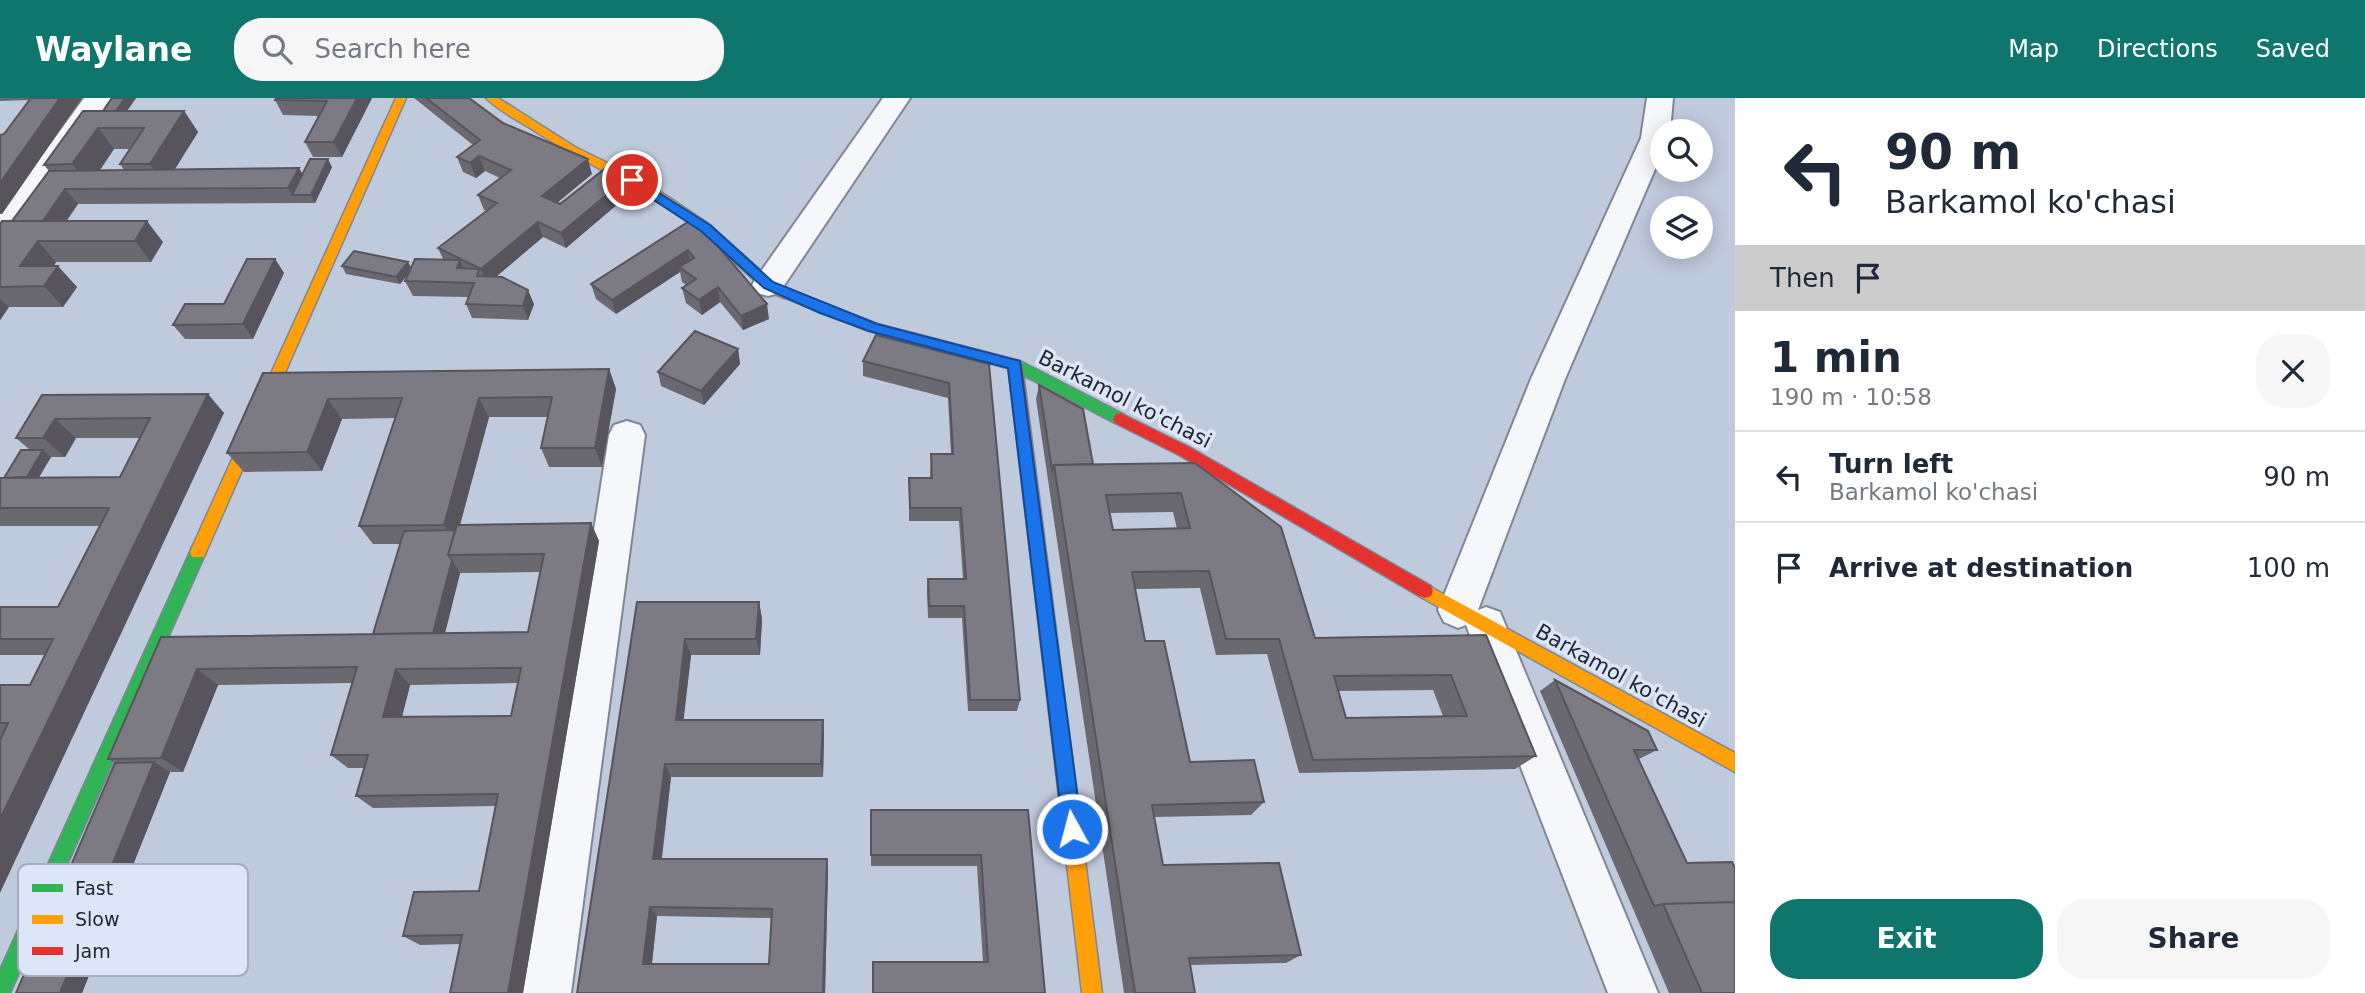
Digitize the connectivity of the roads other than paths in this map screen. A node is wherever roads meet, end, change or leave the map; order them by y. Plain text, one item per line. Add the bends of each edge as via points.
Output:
1 (98, 98) edge
2 (401, 98) edge
3 (491, 98) edge
4 (897, 98) edge
5 (1660, 98) edge
6 (0, 235) edge
7 (768, 285) junction
8 (1015, 365) junction
9 (627, 435) dead end
10 (1472, 618) junction
11 (1735, 763) edge
12 (58, 864) edge
13 (18, 953) edge
14 (0, 993) edge
15 (547, 993) edge
16 (1092, 993) edge
17 (1633, 993) edge

1 - 6 street
2 - 12 street
3 - 7 street, Barkamol ko'chasi via 706,228
4 - 7 street
5 - 10 street via 1654,138 1548,379
7 - 8 street, Barkamol ko'chasi via 874,328
8 - 10 street, Barkamol ko'chasi via 1184,451
8 - 16 street
9 - 15 street
10 - 11 street, Barkamol ko'chasi
10 - 17 street
13 - 14 street

